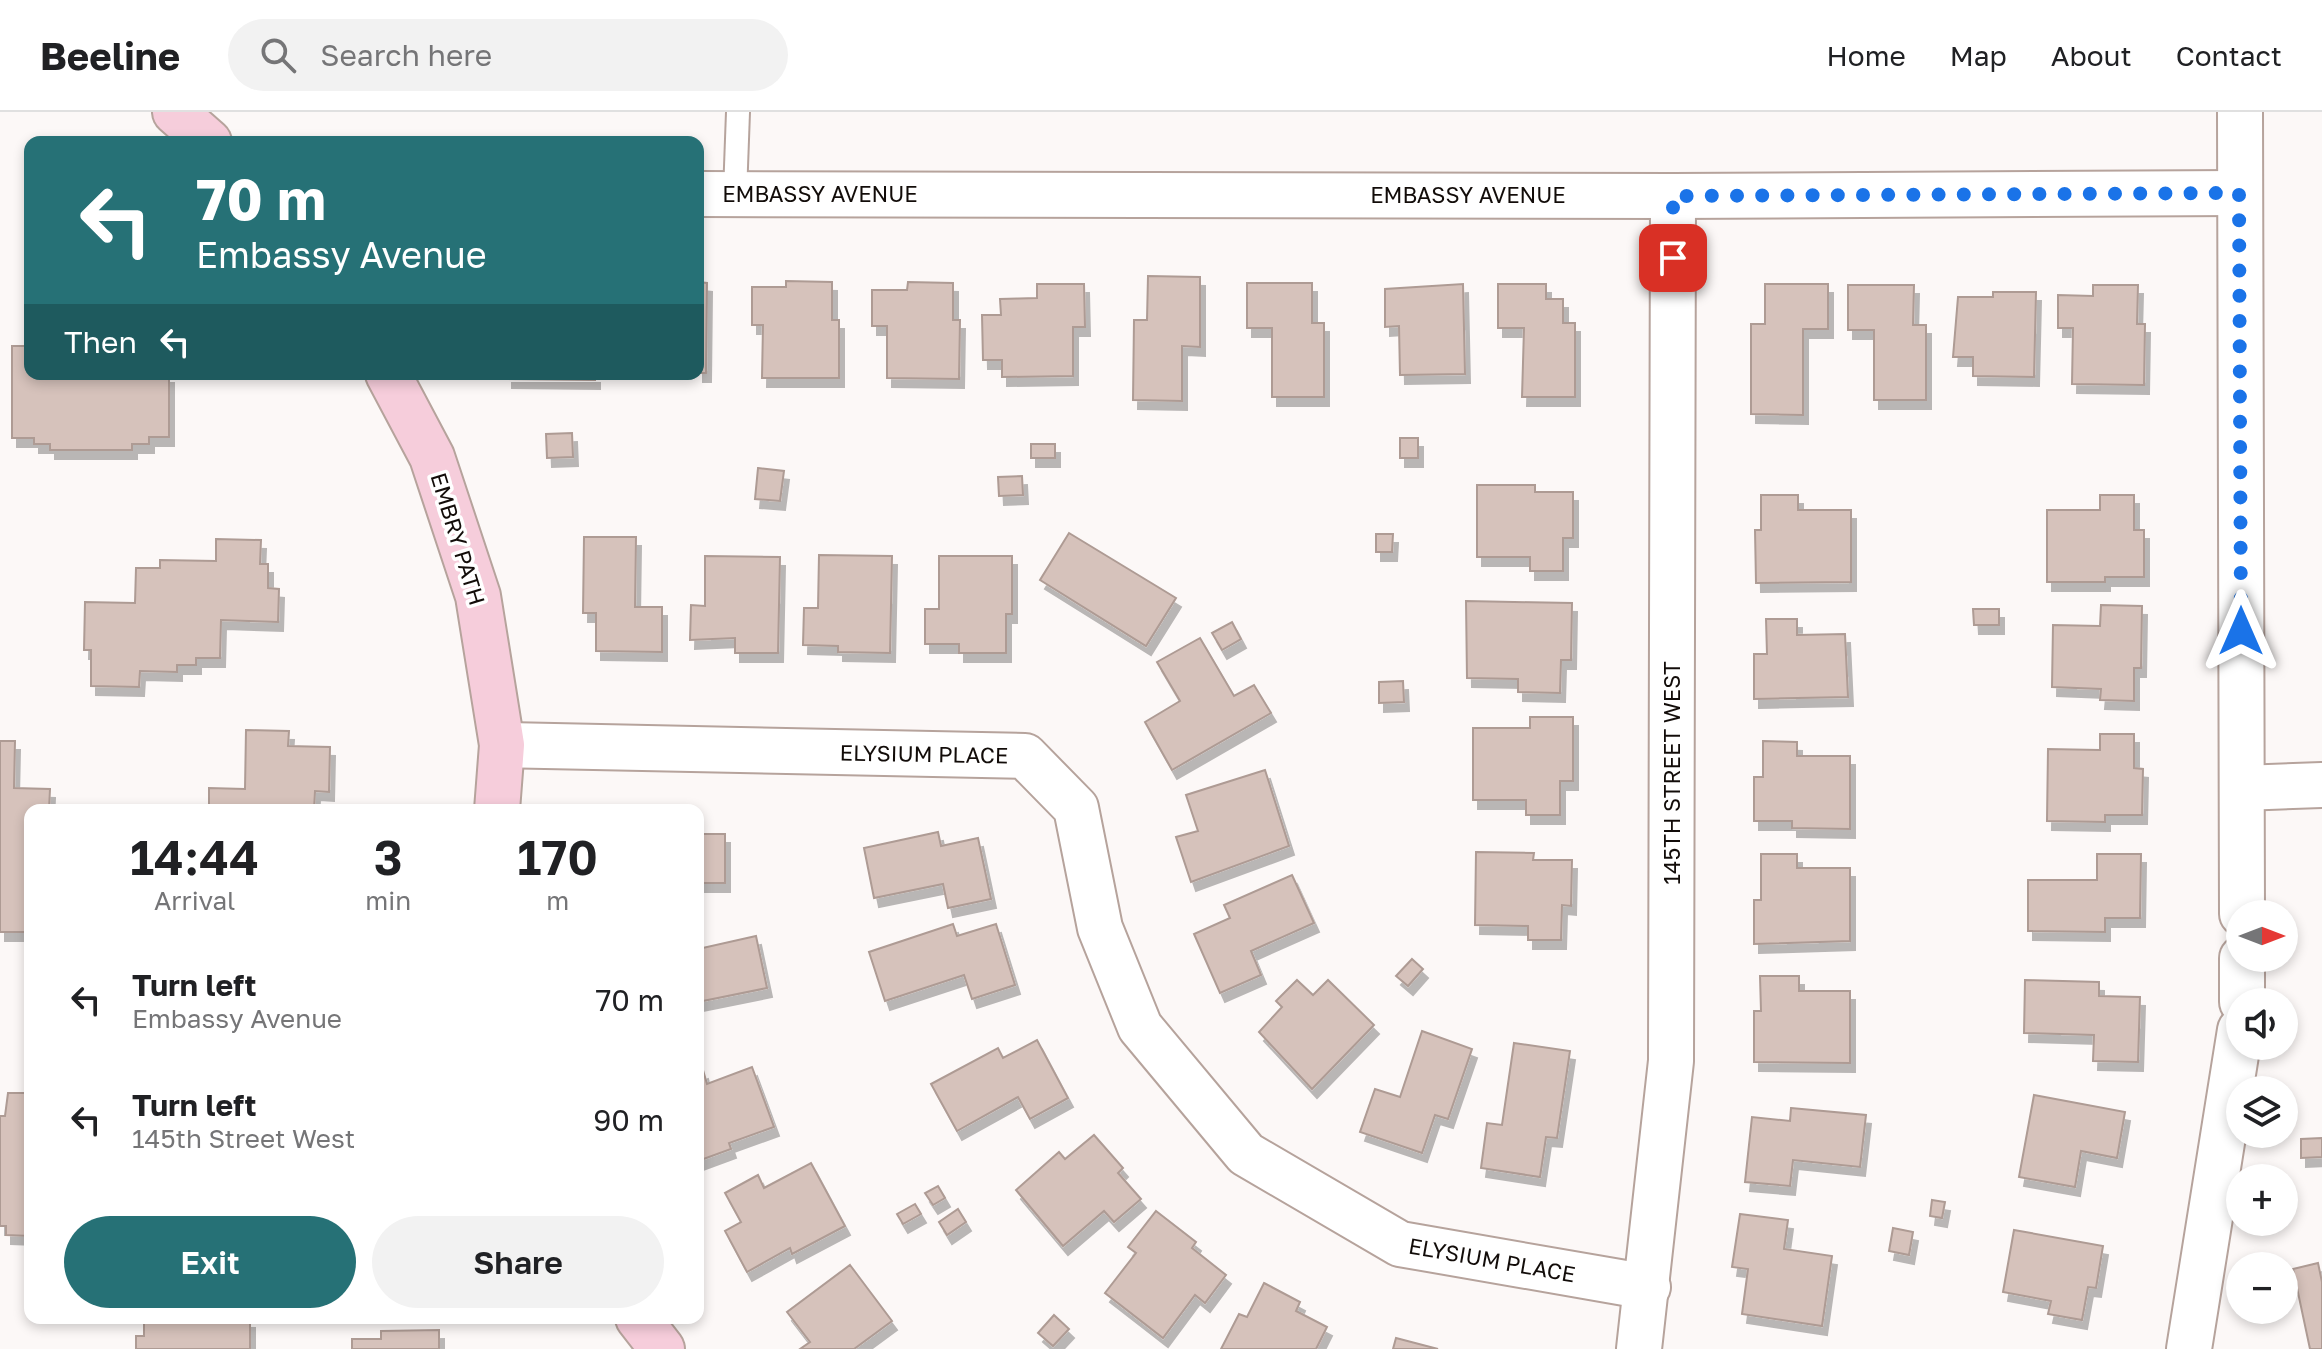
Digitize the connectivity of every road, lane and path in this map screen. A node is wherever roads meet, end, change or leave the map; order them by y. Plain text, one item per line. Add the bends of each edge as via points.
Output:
1 (175, 112) edge
2 (738, 112) edge
3 (2240, 112) edge
4 (202, 136) edge
5 (2239, 193) junction
6 (716, 194) edge
7 (1673, 196) junction
8 (391, 380) edge
9 (502, 745) junction
10 (2322, 785) edge
11 (2242, 788) junction
12 (497, 804) edge
13 (2242, 900) edge
14 (2235, 1060) edge
15 (1648, 1287) junction
16 (643, 1324) edge
17 (662, 1349) edge
18 (1639, 1349) edge
19 (2189, 1349) edge

1 - 4 street
2 - 6 lane
3 - 5 street
5 - 7 street, EMBASSY AVENUE
5 - 11 street
6 - 7 street, EMBASSY AVENUE
7 - 15 street, 145TH STREET WEST via 1671,1061
8 - 9 street, EMBRY PATH via 432,457 478,596
9 - 12 street, EMBRY PATH
9 - 15 street, ELYSIUM PLACE via 1025,756 1076,808 1100,928 1140,1027 1246,1154 1400,1244
10 - 11 street
11 - 13 street
14 - 19 street
15 - 18 street, 145TH STREET WEST
16 - 17 street

